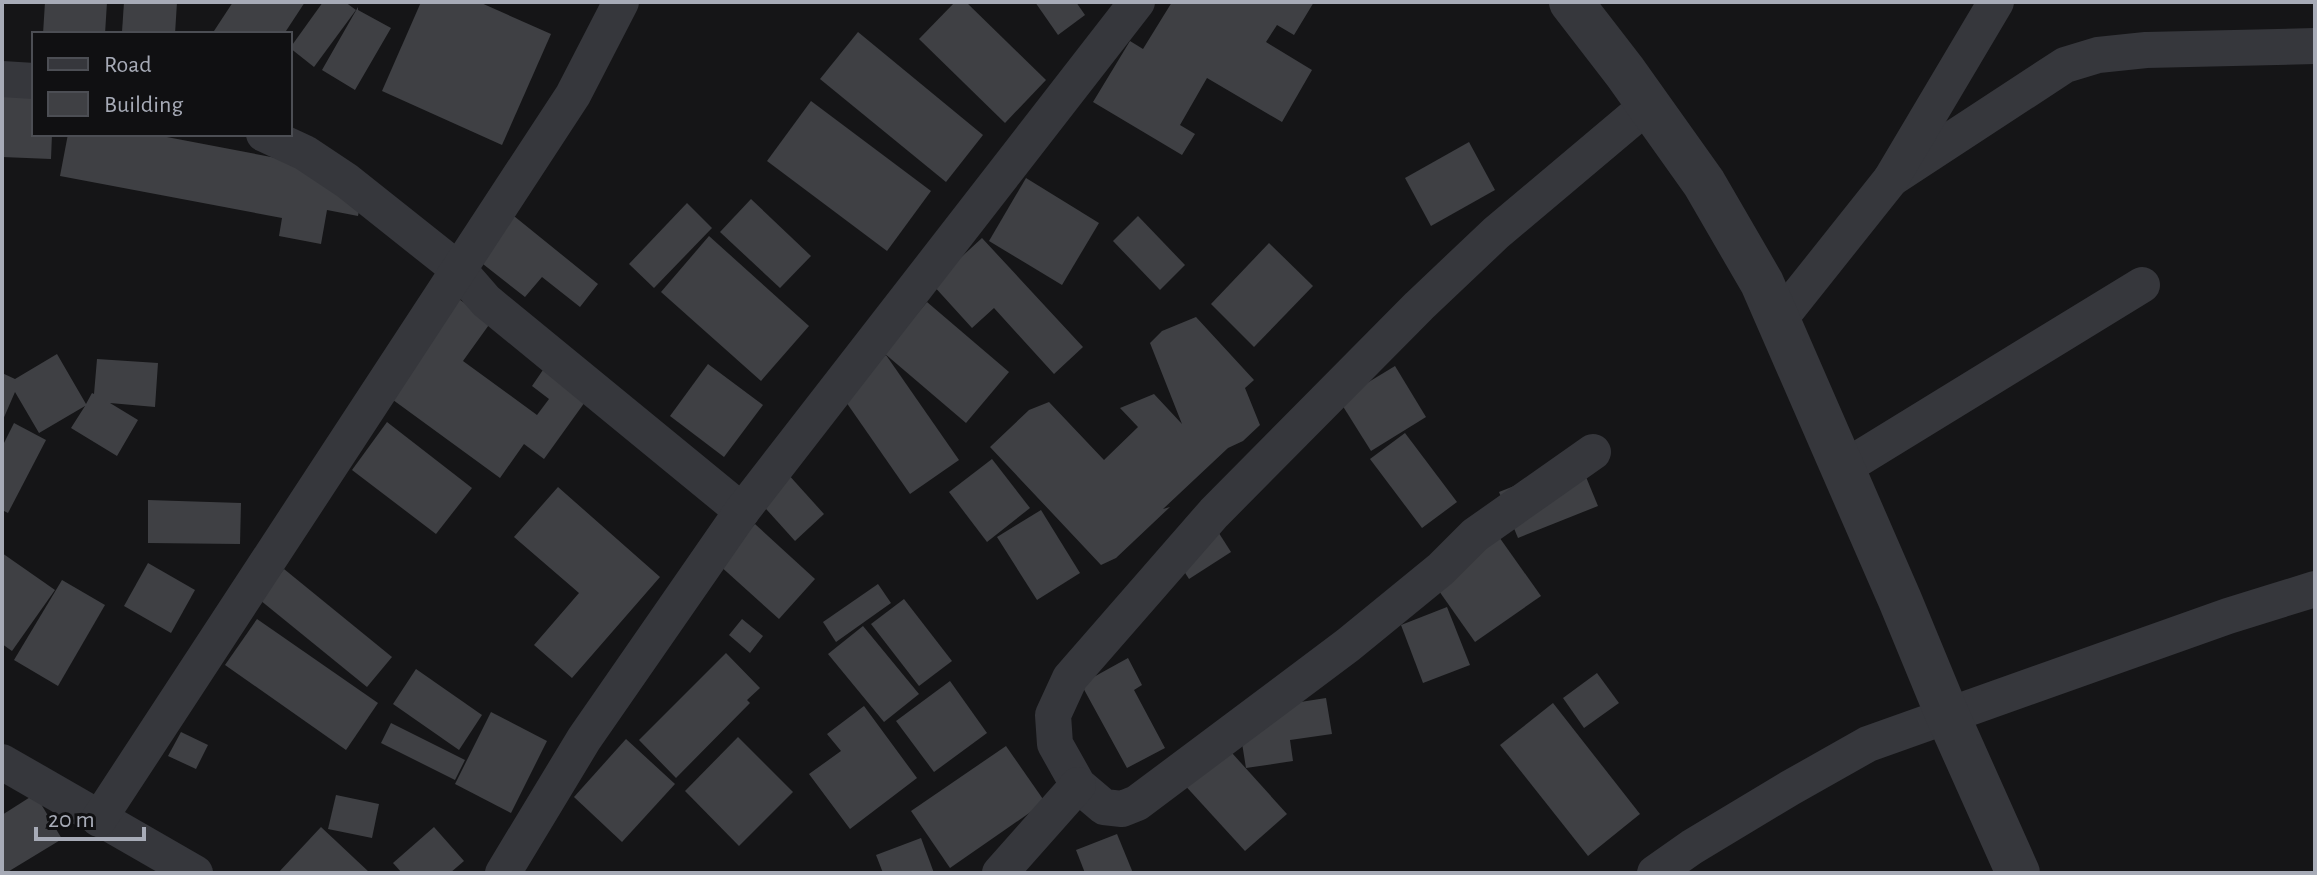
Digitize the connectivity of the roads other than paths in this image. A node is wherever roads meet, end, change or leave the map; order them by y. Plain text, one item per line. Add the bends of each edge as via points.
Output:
1 (621, 2) edge
2 (1137, 2) edge
3 (1571, 2) edge
4 (1996, 2) edge
5 (2315, 46) edge
6 (2, 79) edge
7 (32, 81) edge
8 (1648, 105) junction
9 (268, 136) edge
10 (1891, 179) junction
11 (459, 270) junction
12 (2142, 285) dead end
13 (1778, 321) junction
14 (1593, 452) dead end
15 (1842, 469) junction
16 (742, 511) junction
17 (2315, 589) edge
18 (1947, 714) junction
19 (7, 776) edge
20 (1078, 785) junction
21 (99, 819) junction
22 (195, 873) edge
23 (503, 873) edge
24 (1000, 873) edge
25 (1655, 873) edge
26 (2018, 873) edge

1 - 11 street via 573,95
2 - 16 street
3 - 8 street
4 - 10 street
5 - 10 street via 2146,50 2065,65
6 - 7 street
8 - 13 street via 1704,183
8 - 20 street via 1496,233 1419,306 1214,513 1070,678 1053,715 1055,744
9 - 11 street via 347,181
10 - 13 street
11 - 16 street via 486,301
11 - 21 street
12 - 15 street
13 - 15 street
14 - 20 street via 1475,535 1348,645 1137,803 1122,809 1104,807
15 - 18 street
16 - 23 street via 584,739
17 - 18 street
18 - 25 street via 1868,744
18 - 26 street
19 - 21 street
20 - 24 street
21 - 22 street

